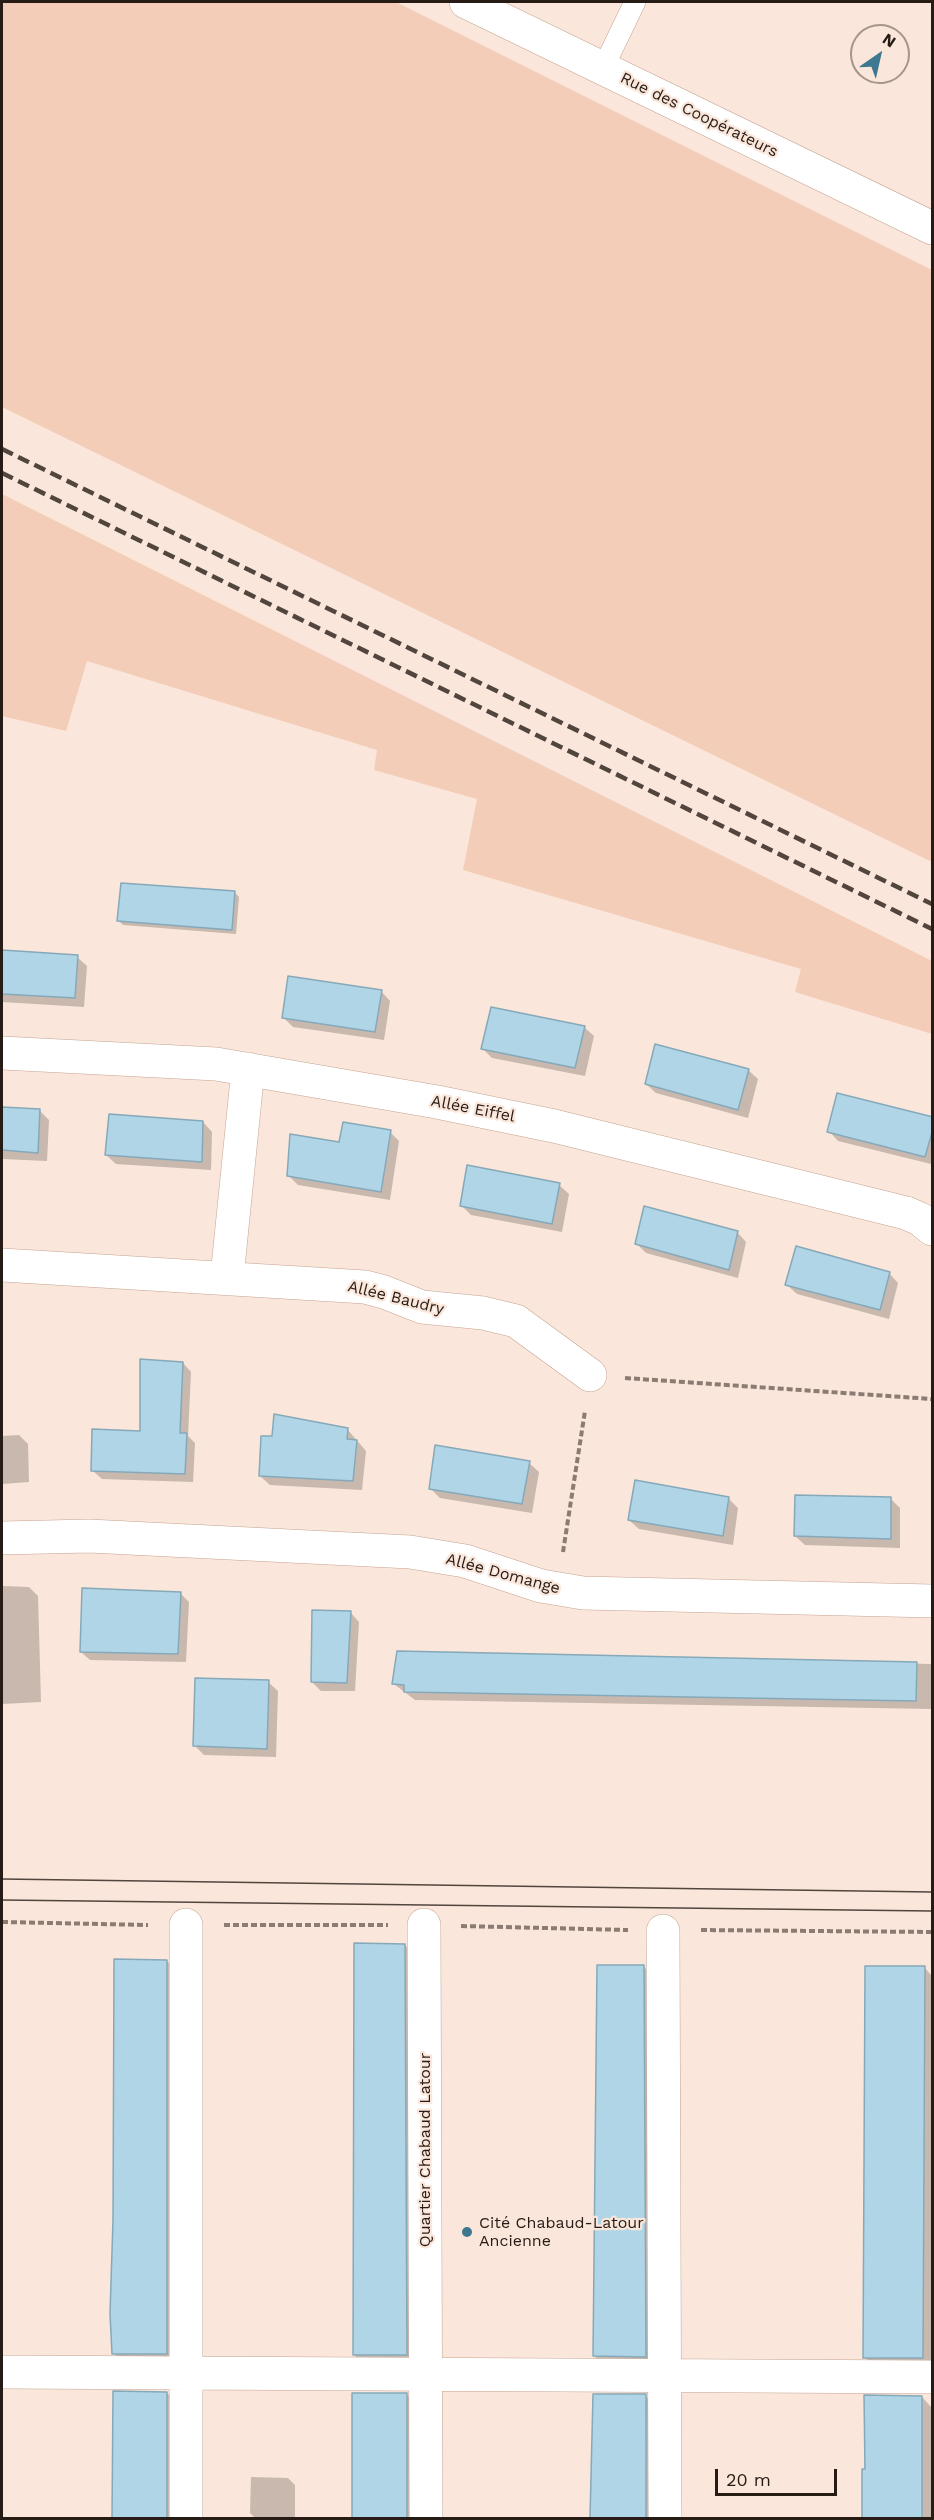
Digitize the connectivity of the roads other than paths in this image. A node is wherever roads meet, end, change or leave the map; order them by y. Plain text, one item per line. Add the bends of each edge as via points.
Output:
1 (466, 2) edge
2 (635, 2) edge
3 (603, 68) junction
4 (933, 228) edge
5 (2, 1053) edge
6 (248, 1069) junction
7 (933, 1229) edge
8 (2, 1265) edge
9 (227, 1277) junction
10 (590, 1375) road end
11 (2, 1538) edge
12 (933, 1601) edge
13 (186, 1925) road end
14 (424, 1925) road end
15 (663, 1931) road end
16 (2, 2372) edge
17 (186, 2373) junction
18 (425, 2374) junction
19 (664, 2375) junction
20 (933, 2377) edge
21 (186, 2518) edge
22 (426, 2518) edge
23 (665, 2518) edge

1 - 3 street, Rue des Coopérateurs
2 - 3 lane
3 - 4 street, Rue des Coopérateurs
5 - 6 street, Allée Eiffel via 207,1063
6 - 7 street, Allée Eiffel via 513,1117 906,1213
6 - 9 street
8 - 9 street, Allée Baudry
9 - 10 street, Allée Baudry via 365,1287 422,1307 501,1316 534,1332
11 - 12 street, Allée Domange via 89,1536 410,1552 465,1561 558,1590 583,1593
13 - 17 street
14 - 18 street, Quartier Chabaud Latour
15 - 19 street
16 - 17 street
17 - 18 street
17 - 21 street
18 - 19 street
18 - 22 street, Quartier Chabaud Latour
19 - 20 street
19 - 23 street

